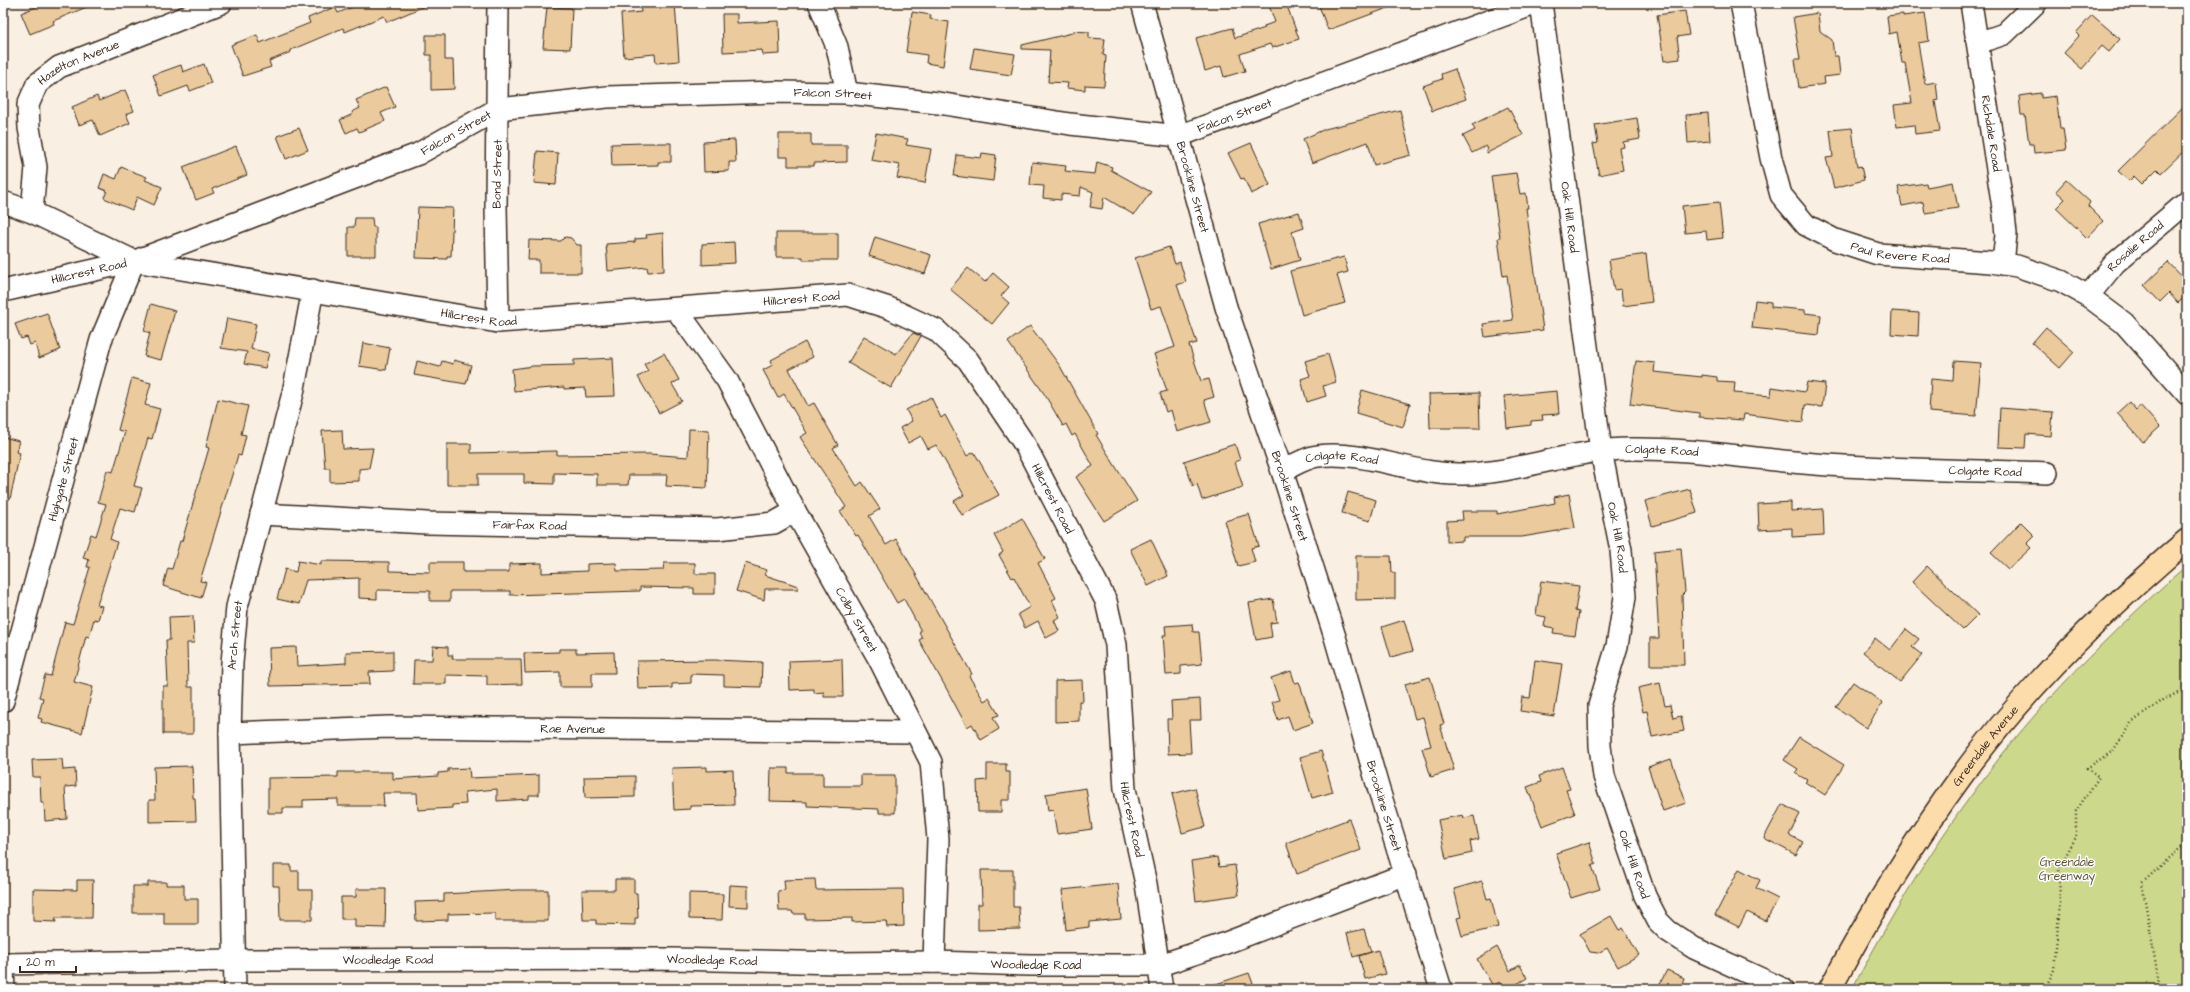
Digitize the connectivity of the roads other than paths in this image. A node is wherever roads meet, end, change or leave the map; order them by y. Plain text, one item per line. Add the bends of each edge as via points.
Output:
1 (221, 3) edge
2 (498, 3) edge
3 (819, 3) edge
4 (1142, 3) edge
5 (1537, 3) edge
6 (1542, 3) edge
7 (1741, 3) edge
8 (1971, 3) edge
9 (2036, 3) edge
10 (1978, 43) junction
11 (847, 93) junction
12 (498, 109) junction
13 (1179, 136) junction
14 (3, 202) edge
15 (2187, 202) edge
16 (32, 212) junction
17 (134, 261) junction
18 (2003, 264) junction
19 (313, 290) junction
20 (3, 291) edge
21 (2088, 296) junction
22 (676, 309) junction
23 (498, 322) junction
24 (2187, 394) edge
25 (1601, 451) junction
26 (1282, 470) junction
27 (2048, 473) dead end
28 (795, 512) junction
29 (261, 514) junction
30 (2187, 540) edge
31 (3, 701) edge
32 (915, 732) junction
33 (230, 733) junction
34 (1406, 874) junction
35 (234, 960) junction
36 (934, 962) junction
37 (3, 964) edge
38 (1160, 965) junction
39 (3, 969) edge
40 (4, 989) edge
41 (235, 989) edge
42 (1162, 989) edge
43 (1440, 989) edge
44 (1783, 989) edge
45 (1830, 989) edge

1 - 16 street, Hazelton Avenue via 59,67 38,84 28,105 36,167
2 - 12 street, Bond Street
3 - 11 street via 837,46
4 - 13 street, Brookline Street
5 - 13 street, Falcon Street
6 - 25 street, Oak Hill Road
7 - 18 street, Paul Revere Road via 1771,158 1781,195 1806,225 1835,240 1878,254
8 - 10 street, Richdale Road
9 - 10 street via 2004,34
10 - 18 street, Richdale Road via 2005,219
11 - 12 street, Falcon Street via 775,92 607,97
11 - 13 street, Falcon Street via 938,103 1070,124
12 - 17 street, Falcon Street via 418,154
12 - 23 street, Bond Street
13 - 26 street, Brookline Street via 1226,307
14 - 16 street
15 - 21 street, Rosalie Road via 2115,263
16 - 17 street
17 - 19 street, Hillcrest Road
17 - 20 street, Hillcrest Road
17 - 31 street, Highgate Street via 101,340
18 - 21 street, Paul Revere Road via 2054,278
19 - 23 street, Hillcrest Road via 351,299
19 - 29 street, Arch Street via 293,393
21 - 24 street, Paul Revere Road via 2124,323
22 - 23 street, Hillcrest Road
22 - 28 street, Colby Street via 727,380
22 - 38 street, Hillcrest Road via 848,295 889,308 936,330 968,360 1025,445 1106,601 1116,645 1125,789 1146,884
25 - 26 street, Colgate Road via 1464,474 1338,456 1316,456
25 - 27 street, Colgate Road via 1684,450 1816,464
25 - 44 street, Oak Hill Road via 1621,550 1625,597 1617,646 1599,706 1604,776 1645,896 1658,920 1668,931 1694,948
26 - 34 street, Brookline Street
28 - 29 street, Fairfax Road via 774,524 717,529 426,523
28 - 32 street, Colby Street via 879,659
29 - 33 street, Arch Street via 237,607
30 - 45 main road, Greendale Avenue via 2093,626 1978,754 1898,870
32 - 33 street, Rae Avenue via 390,728
32 - 36 street, Colby Street via 931,762 938,839
33 - 35 street, Arch Street
34 - 38 street, Woodledge Road via 1218,946
34 - 43 street, Brookline Street
35 - 36 street, Woodledge Road via 672,959 838,963
35 - 37 street, Woodledge Road
35 - 41 street, Arch Street
36 - 38 street, Woodledge Road
38 - 42 street, Hillcrest Road
39 - 40 street

